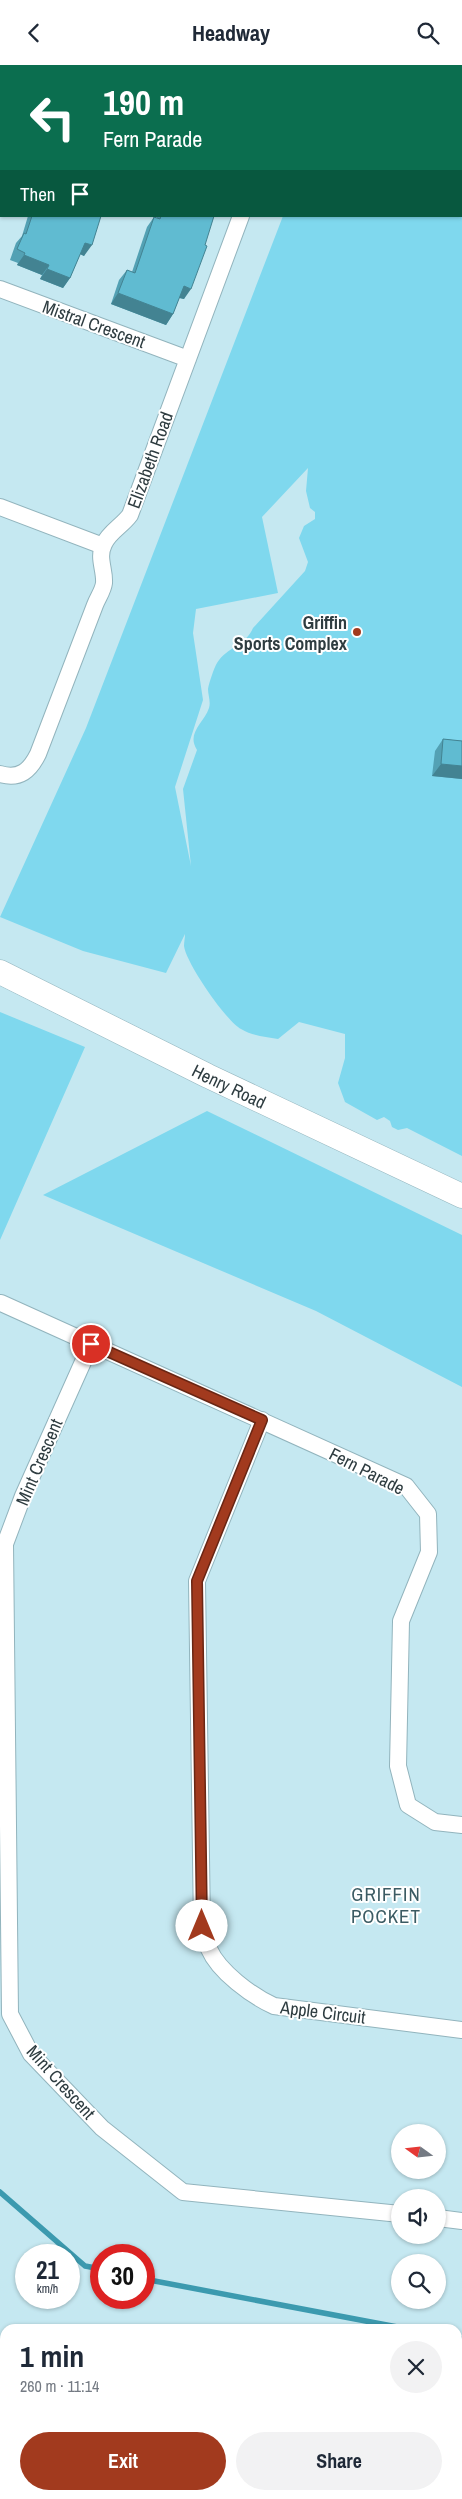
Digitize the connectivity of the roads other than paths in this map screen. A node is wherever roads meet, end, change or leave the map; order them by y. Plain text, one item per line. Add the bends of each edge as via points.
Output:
1 (241, 217) edge
2 (0, 289) edge
3 (188, 359) junction
4 (0, 507) edge
5 (103, 546) junction
6 (0, 774) edge
7 (0, 972) edge
8 (462, 1196) edge
9 (1, 1303) edge
10 (91, 1344) junction
11 (262, 1420) junction
12 (462, 1825) edge
13 (462, 2030) edge
14 (391, 2213) edge
15 (446, 2219) edge
16 (462, 2221) edge

1 - 3 street, Elizabeth Road
2 - 3 street, Mistral Crescent
3 - 5 street, Elizabeth Road via 130,515
4 - 5 street
5 - 6 street via 103,589 38,754 31,767 19,775
7 - 8 main road, Henry Road via 208,1076
9 - 10 street, Fern Parade
10 - 11 street, Fern Parade
10 - 14 street, Mint Crescent via 5,1544 10,2014 30,2054 102,2128 183,2192
11 - 12 street, Fern Parade via 406,1487 428,1514 429,1552 401,1621 398,1766 408,1805 435,1822
11 - 13 street, Apple Circuit via 197,1581 202,1926 210,1950 224,1970 255,1998 274,2006
15 - 16 street

